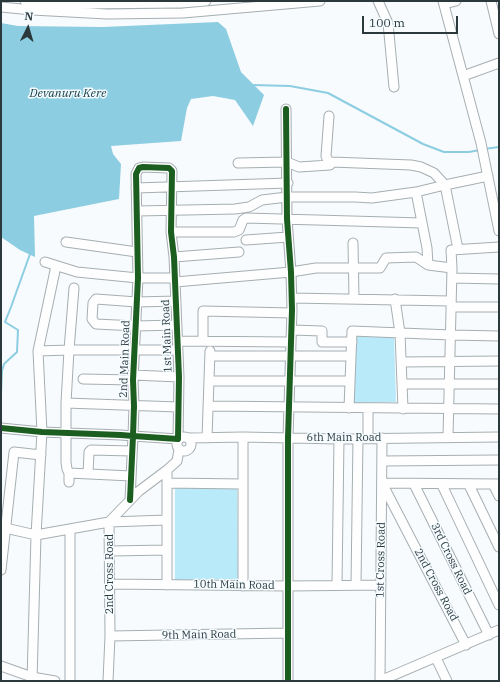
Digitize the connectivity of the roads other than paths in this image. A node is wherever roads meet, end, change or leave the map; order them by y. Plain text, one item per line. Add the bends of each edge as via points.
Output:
1 (25, 1) edge
2 (206, 1) edge
3 (320, 1) edge
4 (378, 1) edge
5 (456, 1) edge
6 (491, 1) edge
7 (444, 2) edge
8 (1, 7) edge
9 (498, 22) edge
10 (499, 34) edge
11 (499, 63) edge
12 (463, 76) junction
13 (394, 87) dead end
14 (286, 108) dead end
15 (329, 116) dead end
16 (287, 162) junction
17 (238, 163) dead end
18 (330, 165) dead end
19 (488, 176) junction
20 (288, 183) junction
21 (445, 185) junction
22 (172, 186) junction
23 (136, 188) junction
24 (416, 192) junction
25 (287, 197) junction
26 (172, 210) junction
27 (137, 215) junction
28 (287, 219) junction
29 (422, 223) junction
30 (499, 231) edge
31 (172, 232) junction
32 (288, 237) junction
33 (246, 240) dead end
34 (66, 242) dead end
35 (353, 243) dead end
36 (499, 247) edge
37 (458, 249) junction
38 (138, 252) junction
39 (239, 252) dead end
40 (174, 257) junction
41 (45, 262) dead end
42 (428, 265) junction
43 (56, 266) junction
44 (353, 268) junction
45 (452, 268) junction
46 (292, 272) junction
47 (138, 278) junction
48 (452, 278) junction
49 (499, 279) edge
50 (175, 280) junction
51 (74, 288) dead end
52 (292, 298) junction
53 (354, 299) junction
54 (395, 299) junction
55 (176, 301) junction
56 (137, 302) junction
57 (451, 304) junction
58 (499, 307) edge
59 (292, 313) junction
60 (177, 325) junction
61 (136, 326) junction
62 (292, 330) junction
63 (400, 333) junction
64 (451, 335) junction
65 (499, 336) edge
66 (206, 341) junction
67 (291, 342) junction
68 (352, 342) junction
69 (178, 346) junction
70 (69, 350) junction
71 (135, 350) junction
72 (38, 351) junction
73 (210, 356) junction
74 (291, 356) junction
75 (351, 356) junction
76 (450, 361) junction
77 (499, 361) edge
78 (402, 362) junction
79 (133, 377) junction
80 (179, 377) junction
81 (83, 379) dead end
82 (209, 381) junction
83 (290, 381) junction
84 (350, 381) junction
85 (403, 384) junction
86 (499, 384) edge
87 (449, 385) junction
88 (66, 403) junction
89 (134, 406) junction
90 (208, 406) junction
91 (178, 407) junction
92 (290, 407) junction
93 (349, 408) junction
94 (368, 408) junction
95 (403, 409) junction
96 (449, 409) junction
97 (499, 409) edge
98 (1, 428) edge
99 (42, 432) junction
100 (66, 433) junction
101 (133, 436) junction
102 (243, 437) junction
103 (448, 437) junction
104 (499, 437) edge
105 (189, 438) junction
106 (207, 438) junction
107 (288, 438) junction
108 (358, 438) junction
109 (368, 438) junction
110 (382, 438) junction
111 (178, 439) junction
112 (339, 439) junction
113 (179, 450) junction
114 (132, 451) junction
115 (41, 455) junction
116 (499, 460) edge
117 (382, 461) junction
118 (167, 470) junction
119 (88, 474) junction
120 (131, 476) junction
121 (167, 483) junction
122 (243, 484) junction
123 (382, 484) junction
124 (414, 484) junction
125 (496, 484) edge
126 (442, 485) junction
127 (469, 485) junction
128 (499, 496) edge
129 (130, 500) junction
130 (167, 520) junction
131 (109, 522) junction
132 (3, 528) edge
133 (70, 529) junction
134 (36, 535) junction
135 (499, 547) edge
136 (167, 550) junction
137 (110, 551) junction
138 (1, 570) edge
139 (110, 584) junction
140 (167, 585) junction
141 (337, 585) junction
142 (356, 585) junction
143 (381, 585) junction
144 (243, 586) junction
145 (288, 586) junction
146 (499, 604) edge
147 (499, 630) edge
148 (288, 634) junction
149 (489, 635) junction
150 (110, 636) junction
151 (466, 645) junction
152 (436, 658) junction
153 (1, 666) edge
154 (32, 679) edge
155 (55, 681) edge
156 (70, 681) edge
157 (108, 681) edge
158 (288, 681) edge
159 (380, 681) edge
160 (447, 681) edge

1 - 2 street via 77,4
3 - 8 street via 183,13 107,14
4 - 13 street via 388,23
5 - 7 street
6 - 9 street
7 - 12 street
9 - 10 street
11 - 12 street
12 - 19 street
14 - 16 street
15 - 21 street via 326,156 328,161 415,166 434,173
16 - 17 street
16 - 18 street via 299,167
16 - 20 street
19 - 21 street
19 - 30 street
20 - 22 street
20 - 25 street
21 - 24 street
21 - 37 street
22 - 23 street
22 - 23 street, 2nd Main Road via 172,171 169,168 143,167 139,168 136,174
22 - 26 street, 1st Main Road
23 - 27 street, 2nd Main Road
24 - 25 street via 372,198
24 - 29 street
25 - 26 street via 262,200 242,208
25 - 28 street
26 - 27 street
26 - 31 street, 1st Main Road
27 - 38 street, 2nd Main Road
28 - 29 street
28 - 31 street via 246,218 239,230 234,232
28 - 32 street
29 - 42 street
31 - 40 street, 1st Main Road
32 - 33 street
32 - 46 street
34 - 38 street
35 - 44 street
36 - 37 street
37 - 45 street via 451,250
38 - 47 street, 2nd Main Road
39 - 40 street
40 - 50 street, 1st Main Road
41 - 43 street
42 - 44 street via 416,257 386,258 380,268
42 - 45 street
43 - 47 street via 77,272
43 - 72 street
44 - 46 street via 316,268
44 - 53 street
45 - 48 street
46 - 50 street
46 - 52 street
47 - 50 street
47 - 56 street, 2nd Main Road
48 - 49 street
48 - 57 street
50 - 55 street, 1st Main Road
51 - 70 street
52 - 53 street
52 - 59 street
53 - 54 street
54 - 57 street
54 - 63 street
55 - 56 street
55 - 60 street, 1st Main Road
56 - 61 street, 2nd Main Road
56 - 61 street via 96,299 93,303 92,319 96,324
57 - 58 street
57 - 64 street
59 - 62 street
59 - 66 street via 203,311
60 - 61 street
60 - 69 street, 1st Main Road
61 - 71 street, 2nd Main Road
62 - 67 street
62 - 68 street via 322,331 322,342
63 - 64 street
63 - 68 street via 352,331
63 - 78 street
64 - 65 street
64 - 76 street
66 - 67 street
66 - 69 street
66 - 73 street
67 - 74 street
68 - 75 street
69 - 71 street
69 - 80 street, 1st Main Road
70 - 71 street
70 - 72 street
70 - 88 street
71 - 79 street, 2nd Main Road
72 - 99 street
73 - 74 street
73 - 82 street
74 - 75 street
74 - 83 street
75 - 84 street
76 - 77 street
76 - 78 street
76 - 87 street
78 - 85 street
79 - 80 street
79 - 81 street
79 - 89 street, 2nd Main Road
80 - 91 street, 1st Main Road
82 - 83 street
82 - 90 street
83 - 84 street
83 - 92 street
84 - 93 street
85 - 87 street
85 - 95 street
86 - 87 street
87 - 96 street
88 - 89 street
88 - 100 street
89 - 91 street
89 - 101 street, 2nd Main Road
90 - 92 street
90 - 106 street
91 - 111 street, 1st Main Road
92 - 93 street
92 - 107 street
93 - 94 street
94 - 95 street
94 - 109 street
95 - 96 street
96 - 97 street
96 - 103 street
98 - 99 street
99 - 100 street
99 - 115 street
100 - 101 street
100 - 119 street via 66,465 69,477
101 - 111 street
101 - 114 street, 2nd Main Road
102 - 106 street, 6th Main Road
102 - 107 street, 6th Main Road
102 - 122 street
103 - 104 street, 6th Main Road
103 - 110 street, 6th Main Road
105 - 106 street, 6th Main Road
105 - 111 street via 183,436
105 - 113 street via 192,444 190,449 184,452
107 - 112 street, 6th Main Road
107 - 145 street
108 - 109 street, 6th Main Road
108 - 112 street, 6th Main Road
108 - 142 street
109 - 110 street, 6th Main Road
110 - 117 street, 1st Cross Road
111 - 113 street via 176,445
112 - 141 street
113 - 118 street, 2nd Cross Road via 177,461
114 - 119 street via 91,450
114 - 120 street, 2nd Main Road
115 - 132 street via 14,452
115 - 134 street
116 - 117 street
117 - 123 street, 1st Cross Road
118 - 121 street
118 - 129 street, 2nd Cross Road
119 - 120 street
120 - 129 street, 2nd Main Road
121 - 122 street
121 - 130 street
122 - 144 street
123 - 124 street
123 - 143 street, 1st Cross Road
123 - 151 street, 2nd Cross Road
124 - 126 street
124 - 149 street, 3rd Cross Road
125 - 127 street
125 - 128 street
126 - 127 street
126 - 146 street
127 - 135 street
129 - 131 street, 2nd Cross Road
130 - 131 street
130 - 136 street
131 - 133 street
131 - 137 street, 2nd Cross Road
132 - 134 street
132 - 138 street
133 - 134 street
133 - 156 street
134 - 154 street
136 - 137 street
136 - 140 street
137 - 139 street, 2nd Cross Road
139 - 140 street, 10th Main Road
139 - 150 street, 2nd Cross Road
140 - 144 street, 10th Main Road
141 - 142 street, 10th Main Road
141 - 145 street, 10th Main Road
142 - 143 street, 10th Main Road
143 - 159 street, 1st Cross Road
144 - 145 street, 10th Main Road
145 - 148 street
147 - 149 street
148 - 150 street, 9th Main Road
148 - 158 street
149 - 151 street
150 - 157 street, 2nd Cross Road
151 - 152 street
152 - 159 street
152 - 160 street
153 - 154 street
154 - 155 street

